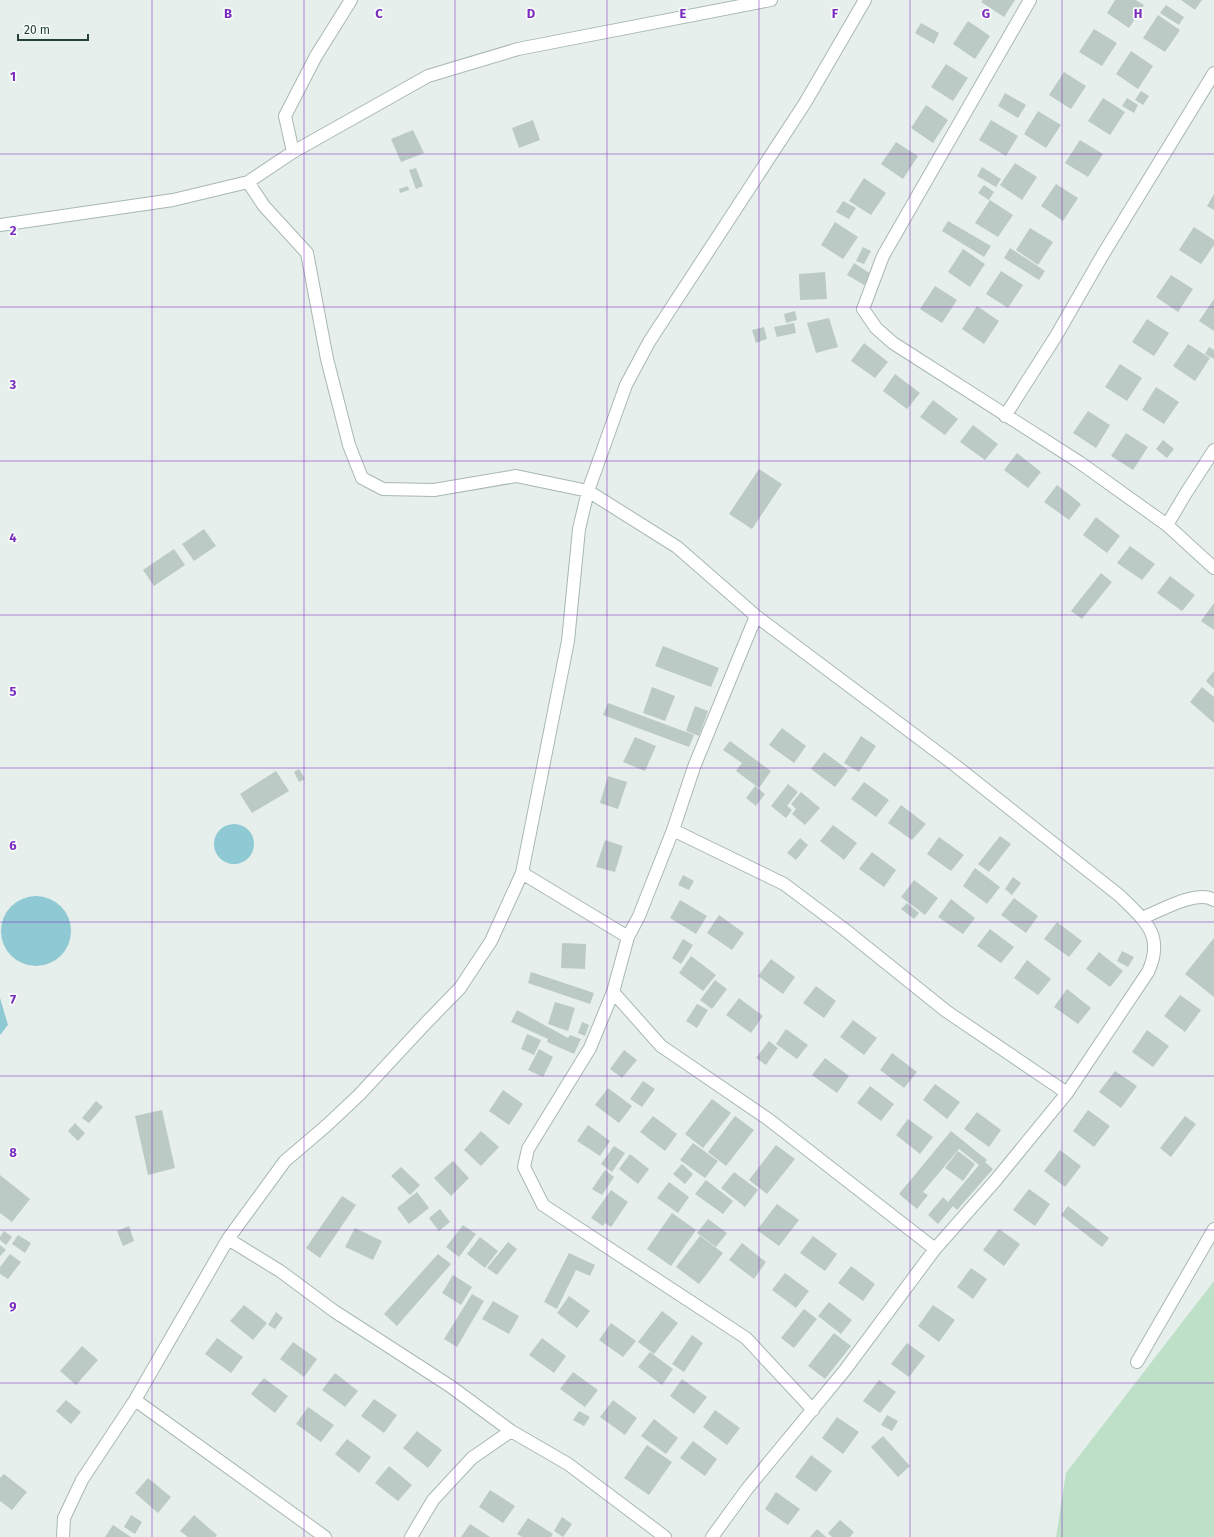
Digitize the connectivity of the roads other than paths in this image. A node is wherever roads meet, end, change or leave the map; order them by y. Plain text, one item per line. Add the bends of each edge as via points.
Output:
1 (351, 0) edge
2 (771, 0) edge
3 (865, 0) edge
4 (1030, 0) edge
5 (1214, 73) edge
6 (293, 152) junction
7 (248, 182) junction
8 (0, 225) edge
9 (1005, 416) junction
10 (1214, 450) edge
11 (588, 491) junction
12 (1167, 525) junction
13 (1214, 568) edge
14 (756, 616) junction
15 (673, 830) junction
16 (522, 873) junction
17 (1214, 900) edge
18 (1142, 918) junction
19 (628, 937) junction
20 (613, 992) junction
21 (1067, 1093) junction
22 (1214, 1229) edge
23 (228, 1239) junction
24 (935, 1249) junction
25 (1137, 1362) dead end
26 (135, 1400) junction
27 (812, 1410) junction
28 (511, 1431) junction
29 (63, 1537) edge
30 (325, 1537) edge
31 (411, 1537) edge
32 (665, 1537) edge
33 (712, 1537) edge

1 - 6 street via 316,56 285,116
2 - 6 street via 518,49 428,76
3 - 11 street via 805,103 649,342 626,385
4 - 9 street via 883,256 863,310 876,328 893,343
5 - 9 street
6 - 7 street
7 - 8 street via 173,200
7 - 11 street via 264,206 308,253 327,359 349,445 362,478 383,489 434,490 516,476
9 - 12 street via 1079,462
10 - 12 street
11 - 14 street via 677,547
11 - 16 street via 579,529 568,641
12 - 13 street
14 - 15 street via 694,767
14 - 18 street via 956,766 1120,896
15 - 19 street
15 - 21 street via 784,884 946,1011
16 - 19 street
16 - 23 street via 491,941 460,988 359,1095 285,1161
17 - 18 street via 1197,897
18 - 21 street via 1155,943 1153,960 1148,972
19 - 20 street
20 - 24 street via 660,1046 768,1119
20 - 27 street via 590,1048 528,1149 524,1167 543,1205 746,1338
21 - 24 street
22 - 25 street
23 - 26 street
23 - 28 street via 280,1271 334,1311 450,1386
24 - 27 street via 846,1370
26 - 29 street via 82,1480 64,1518
26 - 30 street
27 - 33 street
28 - 31 street via 472,1458 433,1500
28 - 32 street via 568,1464

